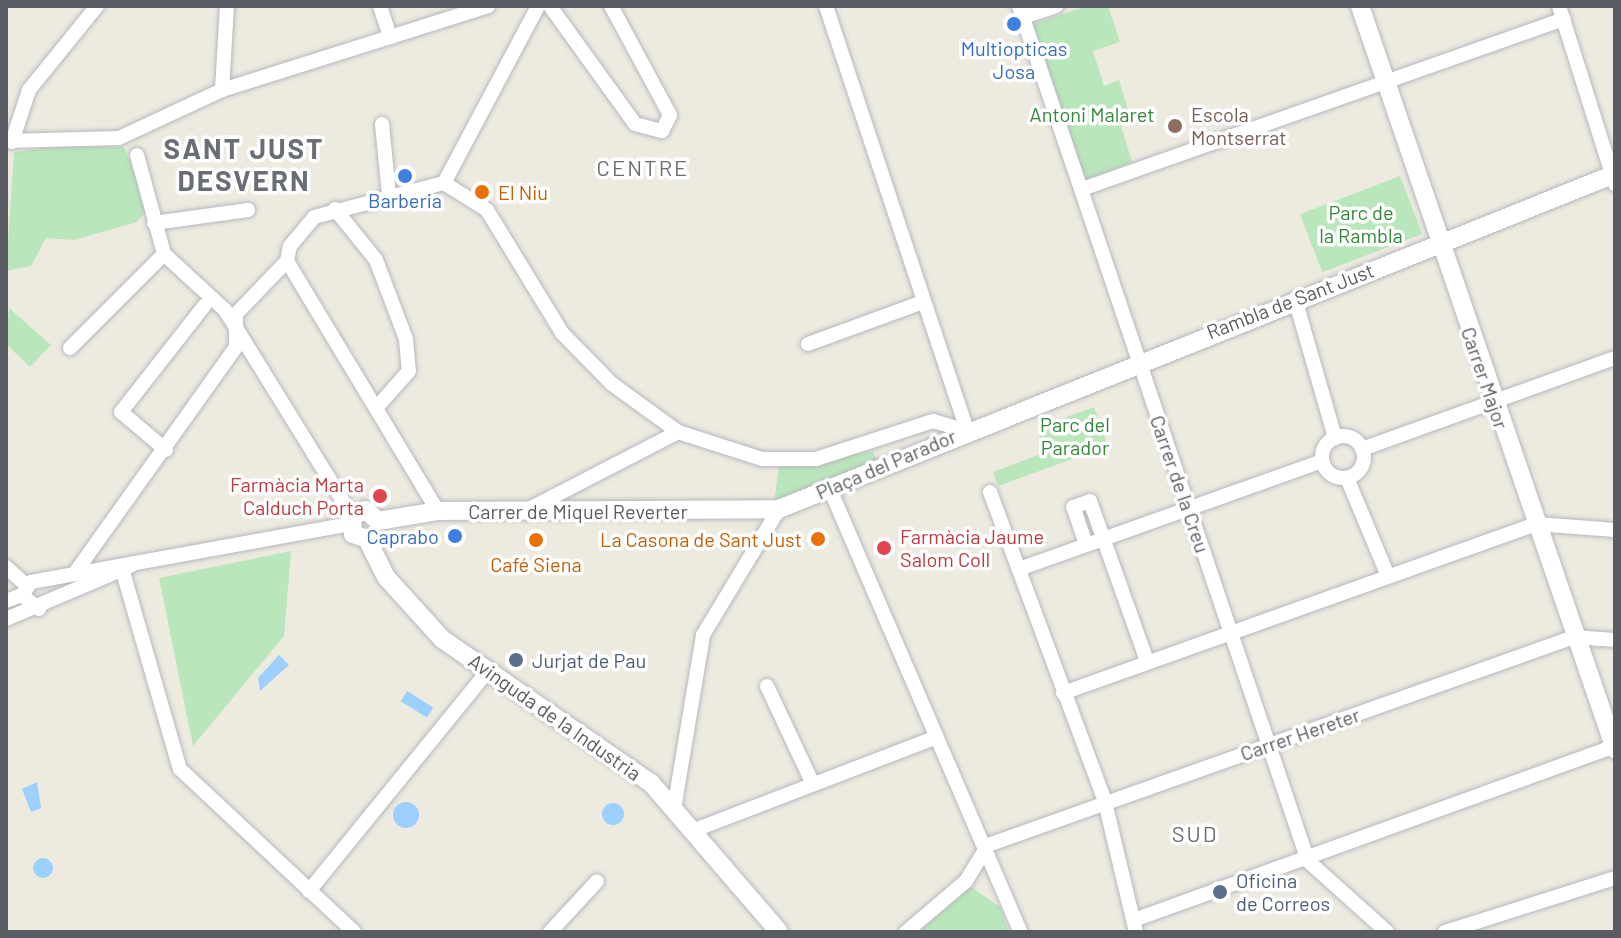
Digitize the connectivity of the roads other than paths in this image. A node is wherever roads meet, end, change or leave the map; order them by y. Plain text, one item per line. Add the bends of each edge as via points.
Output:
1 (97, 6) edge
2 (227, 6) edge
3 (380, 6) edge
4 (488, 6) edge
5 (538, 6) edge
6 (550, 6) edge
7 (611, 6) edge
8 (826, 6) edge
9 (1056, 6) edge
10 (1360, 6) edge
11 (1021, 12) edge
12 (1561, 12) edge
13 (390, 37) junction
14 (1387, 83) junction
15 (222, 90) junction
16 (382, 124) dead end
17 (9, 142) edge
18 (137, 155) dead end
19 (1614, 178) edge
20 (447, 182) junction
21 (1082, 189) junction
22 (389, 195) junction
23 (335, 209) junction
24 (248, 210) dead end
25 (154, 223) junction
26 (1440, 242) junction
27 (164, 254) junction
28 (287, 261) junction
29 (1295, 299) junction
30 (923, 302) junction
31 (204, 306) dead end
32 (235, 330) junction
33 (808, 344) dead end
34 (70, 348) dead end
35 (1615, 358) edge
36 (1139, 360) junction
37 (1492, 400) junction
38 (378, 406) junction
39 (967, 431) junction
40 (678, 432) junction
41 (1335, 438) junction
42 (875, 444) junction
43 (1362, 449) junction
44 (166, 450) junction
45 (892, 461) junction
46 (1322, 461) junction
47 (1347, 478) junction
48 (829, 487) junction
49 (990, 492) dead end
50 (1187, 507) junction
51 (779, 509) junction
52 (438, 511) junction
53 (524, 511) junction
54 (350, 520) junction
55 (378, 521) junction
56 (1536, 524) junction
57 (1615, 530) edge
58 (1102, 538) junction
59 (367, 539) junction
60 (1086, 544) junction
61 (137, 562) junction
62 (6, 567) edge
63 (1019, 569) junction
64 (77, 570) junction
65 (123, 572) junction
66 (1388, 576) junction
67 (43, 583) junction
68 (24, 590) junction
69 (6, 601) edge
70 (44, 606) junction
71 (6, 619) edge
72 (1230, 631) junction
73 (1574, 637) junction
74 (1615, 640) edge
75 (1147, 661) junction
76 (488, 671) junction
77 (767, 686) dead end
78 (1063, 693) junction
79 (937, 737) junction
80 (1269, 746) junction
81 (1615, 747) edge
82 (812, 782) junction
83 (1105, 802) junction
84 (674, 809) junction
85 (692, 831) junction
86 (988, 845) junction
87 (1308, 861) junction
88 (1615, 878) edge
89 (597, 881) dead end
90 (309, 891) junction
91 (1135, 926) edge
92 (354, 932) edge
93 (550, 932) edge
94 (779, 932) edge
95 (906, 932) edge
96 (1021, 932) edge
97 (1387, 932) edge
98 (1445, 932) edge

1 - 17 street via 29,90
2 - 15 street
3 - 13 street
4 - 13 street
5 - 20 street
6 - 7 street via 635,124 662,131 670,115
8 - 30 street
9 - 11 street
10 - 14 street, Carrer Major
11 - 21 street, Carrer de la Creu
12 - 14 street
12 - 19 street
13 - 15 street
14 - 21 street
14 - 26 street, Carrer Major
15 - 17 street via 119,138
16 - 22 street
18 - 25 street
19 - 26 street, Rambla de Sant Just
20 - 22 street
20 - 40 street via 487,210 562,333 612,384
21 - 36 street, Carrer de la Creu
22 - 23 street
23 - 28 street via 314,217 290,246
23 - 38 street via 376,260 406,339 409,371
24 - 25 street
25 - 27 street
26 - 29 street, Rambla de Sant Just
26 - 37 street, Carrer Major
27 - 32 street via 225,310
27 - 34 street
28 - 32 street via 236,314
28 - 38 street
29 - 36 street, Rambla de Sant Just
29 - 41 street
30 - 33 street
30 - 39 street
31 - 44 street via 121,412
32 - 44 street via 236,347
32 - 54 street
35 - 37 street
36 - 39 street, Rambla de Sant Just
36 - 50 street, Carrer de la Creu
37 - 43 street
37 - 56 street, Carrer Major
38 - 52 street
39 - 42 street via 933,421
39 - 45 street, Plaça del Parador
40 - 42 street via 762,459 816,459
40 - 53 street
41 - 43 street via 1351,438
41 - 46 street
42 - 45 street
43 - 47 street via 1362,467
44 - 64 street
45 - 48 street, Plaça del Parador
46 - 47 street via 1331,475
46 - 50 street
47 - 66 street
48 - 51 street, Plaça del Parador
48 - 79 street
49 - 63 street
50 - 58 street
50 - 72 street, Carrer de la Creu
51 - 53 street, Carrer de Miquel Reverter
51 - 84 street via 703,635
52 - 53 street, Carrer de Miquel Reverter
52 - 55 street, Carrer de Miquel Reverter
54 - 55 street via 366,510
54 - 59 street
54 - 61 street
55 - 59 street
56 - 57 street
56 - 66 street
56 - 73 street, Carrer Major
58 - 60 street
58 - 60 street via 1090,501 1073,507
58 - 75 street
59 - 76 street, Avinguda de la Industria via 386,577 442,639
60 - 63 street
61 - 64 street
61 - 65 street
62 - 68 street
63 - 78 street
64 - 67 street
65 - 70 street
65 - 90 street via 180,769
66 - 72 street
67 - 68 street
67 - 70 street
68 - 69 street
68 - 70 street
70 - 71 street
72 - 75 street
72 - 80 street, Carrer de la Creu
73 - 74 street, Carrer Hereter
73 - 80 street, Carrer Hereter
73 - 81 street, Carrer Major
75 - 78 street
76 - 84 street, Avinguda de la Industria via 651,783
76 - 90 street
77 - 82 street
78 - 83 street
79 - 82 street
79 - 86 street
80 - 83 street, Carrer Hereter
80 - 87 street, Carrer de la Creu
81 - 87 street
82 - 85 street
83 - 86 street, Carrer Hereter
83 - 91 street
84 - 85 street, Avinguda de la Industria
85 - 94 street, Avinguda de la Industria
86 - 95 street via 966,881
86 - 96 street
87 - 91 street
87 - 97 street, Carrer de la Creu
88 - 98 street
89 - 93 street
90 - 92 street

